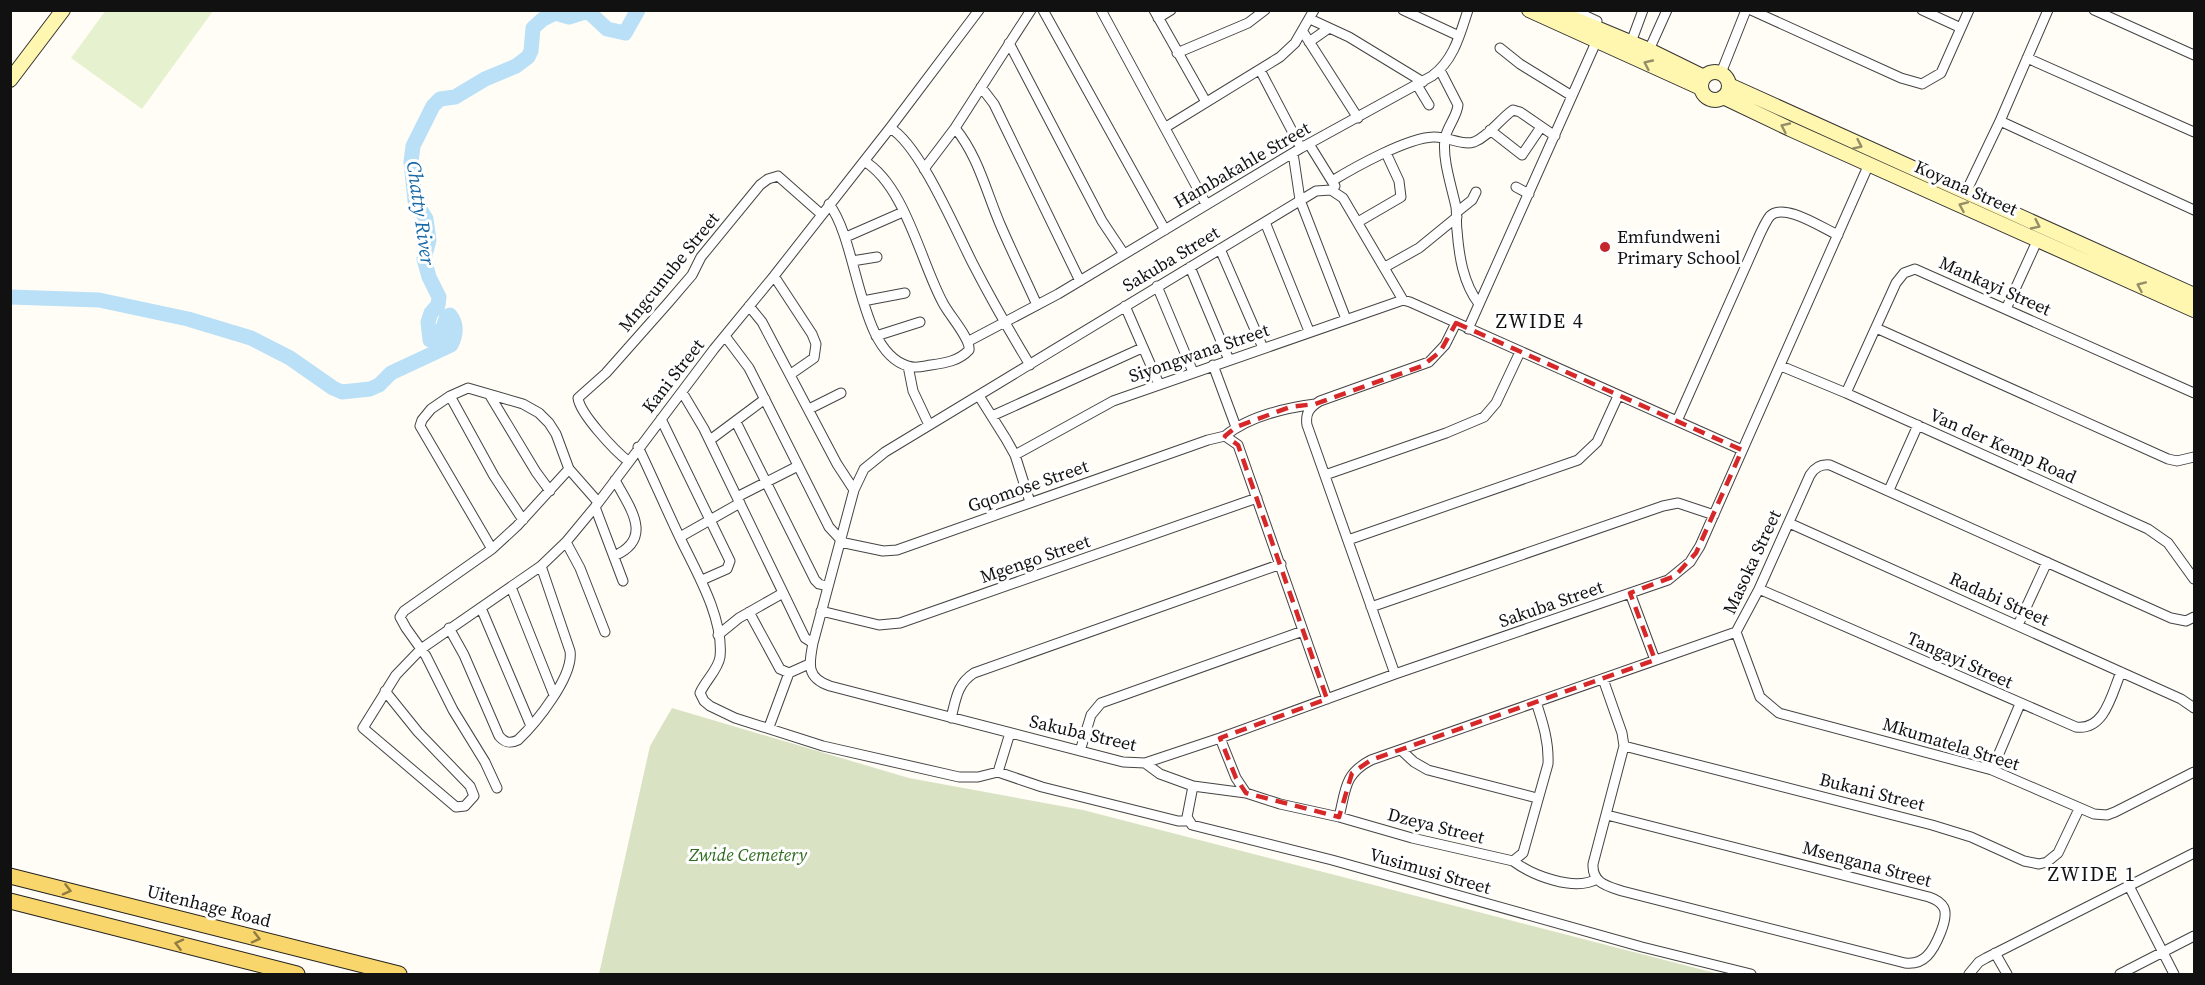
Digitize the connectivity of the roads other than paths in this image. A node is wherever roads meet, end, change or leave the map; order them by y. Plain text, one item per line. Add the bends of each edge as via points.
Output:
1 (63, 10) edge
2 (1031, 10) edge
3 (1043, 10) edge
4 (1101, 10) edge
5 (1171, 10) edge
6 (1265, 10) edge
7 (1403, 10) edge
8 (1468, 10) edge
9 (1530, 10) edge
10 (1554, 10) edge
11 (1573, 10) edge
12 (1643, 10) edge
13 (1667, 10) edge
14 (1748, 10) edge
15 (1922, 10) edge
16 (1969, 10) edge
17 (2048, 10) edge
18 (2094, 10) edge
19 (977, 11) edge
20 (1156, 14) edge
21 (1255, 14) edge
22 (1312, 15) edge
23 (1329, 28) junction
24 (1961, 28) junction
25 (1303, 32) junction
26 (1459, 36) junction
27 (1634, 37) junction
28 (1597, 40) junction
29 (1309, 42) junction
30 (1009, 43) junction
31 (1500, 48) dead end
32 (1650, 48) junction
33 (1177, 53) junction
34 (2194, 56) edge
35 (2027, 58) junction
36 (1260, 70) junction
37 (1440, 70) junction
38 (10, 80) edge
39 (1420, 83) junction
40 (1702, 83) junction
41 (1725, 85) junction
42 (981, 87) junction
43 (1572, 96) junction
44 (1206, 102) junction
45 (1429, 105) dead end
46 (1358, 118) junction
47 (2000, 121) junction
48 (1166, 127) junction
49 (1541, 127) junction
50 (890, 128) junction
51 (955, 128) junction
52 (1490, 130) junction
53 (2194, 132) edge
54 (1555, 136) junction
55 (1445, 137) junction
56 (1301, 148) junction
57 (1386, 153) junction
58 (864, 161) junction
59 (1869, 164) junction
60 (924, 169) junction
61 (1332, 181) junction
62 (1516, 187) dead end
63 (1476, 192) dead end
64 (1966, 192) junction
65 (1529, 194) junction
66 (1304, 197) junction
67 (1343, 198) junction
68 (829, 204) junction
69 (1206, 204) junction
70 (2194, 210) edge
71 (903, 212) junction
72 (821, 214) junction
73 (1457, 215) junction
74 (1265, 222) junction
75 (1358, 222) junction
76 (1165, 230) junction
77 (1838, 235) junction
78 (846, 237) junction
79 (2038, 239) junction
80 (1220, 249) junction
81 (1124, 254) junction
82 (877, 257) dead end
83 (852, 261) junction
84 (1190, 267) junction
85 (1385, 267) junction
86 (774, 276) junction
87 (1080, 281) junction
88 (1157, 286) junction
89 (905, 293) dead end
90 (2194, 296) edge
91 (1403, 300) junction
92 (863, 301) junction
93 (1479, 304) junction
94 (1037, 305) junction
95 (749, 306) junction
96 (1125, 306) junction
97 (2006, 309) junction
98 (2194, 310) edge
99 (1346, 319) junction
100 (920, 322) dead end
101 (1004, 322) junction
102 (1456, 323) junction
103 (1876, 328) junction
104 (1468, 329) junction
105 (1309, 331) junction
106 (724, 336) junction
107 (876, 336) junction
108 (969, 344) junction
109 (1142, 348) junction
110 (1263, 348) junction
111 (1520, 352) junction
112 (1229, 360) junction
113 (1030, 365) junction
114 (1213, 365) junction
115 (908, 366) junction
116 (1781, 366) junction
117 (1193, 372) junction
118 (791, 374) junction
119 (1159, 384) junction
120 (682, 392) junction
121 (841, 393) dead end
122 (1846, 393) junction
123 (2194, 393) edge
124 (489, 394) junction
125 (450, 396) junction
126 (979, 396) junction
127 (1618, 396) junction
128 (765, 399) junction
129 (1317, 403) junction
130 (808, 409) junction
131 (993, 416) junction
132 (661, 419) junction
133 (1677, 421) junction
134 (736, 422) junction
135 (929, 425) junction
136 (1918, 425) junction
137 (1236, 427) junction
138 (1225, 436) junction
139 (710, 440) junction
140 (638, 447) junction
141 (1742, 450) junction
142 (1015, 455) junction
143 (2194, 457) edge
144 (628, 461) junction
145 (798, 466) junction
146 (569, 469) junction
147 (1325, 475) junction
148 (615, 480) junction
149 (766, 480) junction
150 (854, 490) junction
151 (1889, 490) junction
152 (550, 491) junction
153 (1257, 498) junction
154 (739, 500) junction
155 (1030, 502) junction
156 (597, 505) junction
157 (1714, 515) junction
158 (711, 519) junction
159 (523, 520) junction
160 (1789, 523) junction
161 (680, 537) junction
162 (1348, 540) junction
163 (840, 541) junction
164 (566, 542) junction
165 (492, 549) junction
166 (614, 556) junction
167 (2047, 562) junction
168 (1281, 564) junction
169 (541, 566) junction
170 (2194, 579) edge
171 (702, 580) junction
172 (623, 581) dead end
173 (828, 586) junction
174 (511, 587) junction
175 (1760, 589) junction
176 (783, 593) junction
177 (1630, 593) junction
178 (1371, 607) junction
179 (481, 608) junction
180 (821, 611) junction
181 (749, 612) junction
182 (2194, 618) edge
183 (2018, 625) junction
184 (449, 628) junction
185 (1303, 631) junction
186 (605, 632) dead end
187 (1736, 632) junction
188 (718, 635) junction
189 (813, 643) junction
190 (421, 649) junction
191 (1655, 660) junction
192 (809, 664) junction
193 (2121, 672) junction
194 (789, 673) junction
195 (1395, 674) junction
196 (1603, 678) junction
197 (385, 692) junction
198 (554, 695) junction
199 (1327, 699) junction
200 (1536, 702) junction
201 (2020, 704) junction
202 (2194, 708) edge
203 (951, 718) junction
204 (531, 726) junction
205 (769, 727) junction
206 (1010, 733) junction
207 (1220, 738) junction
208 (1624, 746) junction
209 (1401, 750) junction
210 (1080, 751) junction
211 (1145, 763) junction
212 (1992, 770) junction
213 (998, 772) junction
214 (2194, 772) edge
215 (1193, 786) junction
216 (497, 788) dead end
217 (1246, 792) junction
218 (1537, 798) junction
219 (2079, 809) junction
220 (1607, 815) junction
221 (1339, 817) junction
222 (1188, 822) junction
223 (2194, 853) edge
224 (1513, 861) junction
225 (10, 876) edge
226 (1598, 881) junction
227 (2129, 886) junction
228 (10, 901) edge
229 (2194, 936) edge
230 (1995, 953) junction
231 (2163, 953) junction
232 (297, 975) edge
233 (399, 975) edge
234 (1751, 975) edge
235 (1969, 975) edge
236 (2007, 975) edge
237 (2120, 975) edge
238 (2174, 975) edge

1 - 38 main road
2 - 30 street
3 - 76 street
4 - 48 street
5 - 20 street
6 - 21 street
7 - 26 street
8 - 26 street, Hambakahle Street
9 - 28 main road, Koyana Street
10 - 32 main road, Koyana Street
11 - 27 street
12 - 27 street
13 - 32 street
14 - 24 street via 1922,84 1941,73
14 - 41 street
15 - 24 street
16 - 24 street
17 - 35 street
18 - 34 street
19 - 50 street, Kani Street
20 - 33 street
21 - 33 street
22 - 23 street
22 - 25 street
23 - 29 street
23 - 39 street via 1358,42
25 - 29 street
25 - 36 street via 1288,50
26 - 37 street, Hambakahle Street
27 - 32 street
40 -> 28 main road, Koyana Street
28 - 43 street
29 - 46 street
30 - 42 street
30 - 81 street via 1102,221
31 - 43 street
32 - 40 main road, Koyana Street
33 - 44 street
35 - 47 street
35 - 53 street
36 - 44 street
36 - 56 street
37 - 39 street, Hambakahle Street
37 - 55 street via 1458,105
39 - 45 street
39 - 46 street, Hambakahle Street
40 - 41 main road via 1712,72
40 - 41 main road, Koyana Street via 1705,97 1719,100
59 -> 41 main road, Koyana Street
41 -> 64 main road, Koyana Street
42 - 51 street
42 - 87 street via 994,104
43 - 54 street
44 - 48 street
46 - 56 street, Hambakahle Street
47 - 64 street
47 - 70 street
48 - 69 street
49 - 52 street via 1515,109
49 - 52 street via 1520,159
49 - 54 street
50 - 58 street, Kani Street
50 - 60 street via 904,139
51 - 60 street
51 - 94 street via 970,149
52 - 55 street via 1470,143
54 - 65 street
55 - 57 street via 1428,137
55 - 73 street
56 - 61 street
56 - 66 street
56 - 69 street, Hambakahle Street
57 - 61 street
57 - 75 street via 1400,182 1401,197
58 - 68 street, Kani Street
58 - 71 street via 881,175
59 - 77 street, Sakuba Street
79 -> 59 main road, Koyana Street
60 - 101 street
61 - 67 street
62 - 65 street
63 - 73 street
64 -> 90 main road, Koyana Street
65 - 93 street
66 - 67 street via 1326,189
66 - 74 street, Sakuba Street
66 - 99 street
67 - 75 street
68 - 72 street, Kani Street
68 - 78 street
69 - 76 street, Hambakahle Street
71 - 78 street
71 - 108 street via 939,296
72 - 86 street, Kani Street
72 - 144 street, Mngcunube Street via 778,176 760,185 701,257 692,275 606,373 578,398 580,407
73 - 85 street via 1419,248
73 - 93 street via 1462,270
74 - 80 street, Sakuba Street
74 - 105 street
75 - 85 street
76 - 81 street, Hambakahle Street
77 - 116 street, Sakuba Street
77 - 133 street via 1790,212 1779,211 1770,216
78 - 83 street
79 - 97 street
98 -> 79 main road, Koyana Street
80 - 84 street, Sakuba Street
80 - 110 street
81 - 87 street, Hambakahle Street
82 - 83 street
83 - 92 street
84 - 88 street, Sakuba Street
84 - 112 street
85 - 91 street
86 - 95 street, Kani Street
86 - 118 street via 816,344 814,358
87 - 94 street, Hambakahle Street
88 - 96 street, Sakuba Street
88 - 117 street
89 - 92 street
91 - 99 street, Siyongwana Street
91 - 102 street
92 - 107 street
93 - 104 street
94 - 101 street, Hambakahle Street
95 - 106 street, Kani Street
95 - 118 street
96 - 109 street
96 - 113 street, Sakuba Street
97 - 103 street, Mankayi Street via 1911,270 1896,284
97 - 123 street, Mankayi Street
99 - 105 street, Siyongwana Street
100 - 107 street
101 - 108 street, Hambakahle Street
101 - 113 street
102 - 104 street
102 - 129 street via 1440,352 1422,366
103 - 122 street, Mankayi Street
103 - 143 street via 2168,459
104 - 111 street
105 - 110 street, Siyongwana Street
106 - 120 street, Kani Street
106 - 128 street
107 - 115 street via 893,357
108 - 115 street via 966,354 954,361
109 - 119 street
109 - 131 street
110 - 112 street, Siyongwana Street
111 - 127 street
111 - 147 street via 1496,403 1484,417
112 - 114 street, Siyongwana Street
113 - 126 street, Sakuba Street
114 - 117 street, Siyongwana Street
114 - 137 street
115 - 135 street via 913,391
116 - 122 street, Van der Kemp Road
116 - 141 street, Sakuba Street
117 - 119 street, Siyongwana Street
118 - 130 street
119 - 142 street, Siyongwana Street via 1113,401
120 - 132 street, Kani Street
120 - 139 street
121 - 130 street
122 - 136 street, Van der Kemp Road
124 - 125 street via 468,388
124 - 146 street via 539,413 556,434
124 - 152 street
125 - 159 street
125 - 165 street via 431,409 420,426
126 - 131 street
126 - 135 street, Sakuba Street
127 - 133 street
127 - 162 street via 1597,442 1578,460
128 - 134 street
128 - 145 street
129 - 137 street via 1290,407
129 - 147 street via 1308,412 1307,425
130 - 150 street
131 - 142 street
132 - 140 street, Kani Street
132 - 158 street
133 - 141 street
134 - 139 street
134 - 149 street
135 - 150 street, Sakuba Street via 874,460 864,469
136 - 151 street
136 - 170 street, Van der Kemp Road via 2148,529 2168,543
137 - 138 street
138 - 153 street via 1238,445
138 - 155 street, Gqomose Street
139 - 154 street
140 - 144 street, Kani Street
140 - 161 street
141 - 157 street, Sakuba Street
142 - 155 street
144 - 148 street, Kani Street
145 - 149 street
145 - 163 street
146 - 152 street
146 - 156 street
147 - 162 street
148 - 156 street, Kani Street
148 - 166 street via 638,529 631,545
149 - 154 street
149 - 173 street via 815,579
150 - 163 street, Sakuba Street
151 - 160 street, Masoka Street via 1830,465 1820,466 1810,475
151 - 167 street, Masoka Street
152 - 159 street
153 - 168 street
153 - 180 street, Mgengo Street via 900,623 879,625
154 - 158 street
154 - 176 street
155 - 163 street, Gqomose Street via 897,550 883,551
156 - 164 street, Kani Street
156 - 166 street
157 - 177 street, Sakuba Street via 1696,553 1684,568 1668,580
157 - 178 street via 1678,503 1663,506
158 - 161 street
158 - 171 street via 730,564
159 - 165 street
160 - 175 street, Masoka Street
160 - 183 street, Radabi Street
161 - 171 street
162 - 178 street
163 - 173 street, Sakuba Street
164 - 169 street, Kani Street
164 - 186 street
165 - 190 street via 401,614 403,624
166 - 172 street
167 - 182 street, Masoka Street via 2171,618
167 - 183 street
168 - 185 street
168 - 203 street via 974,673 957,692
169 - 174 street, Kani Street
169 - 198 street via 571,656
171 - 188 street
173 - 180 street, Sakuba Street
174 - 179 street, Kani Street
174 - 198 street
175 - 187 street, Masoka Street
175 - 201 street, Tangayi Street
176 - 181 street
176 - 189 street via 805,638
177 - 191 street
177 - 195 street, Sakuba Street
178 - 195 street
179 - 184 street, Kani Street
179 - 204 street
180 - 189 street, Sakuba Street
181 - 188 street
181 - 194 street via 776,665
183 - 193 street, Radabi Street
184 - 190 street, Kani Street
184 - 204 street via 499,736 512,743
185 - 199 street
185 - 210 street via 1101,704 1091,715
187 - 191 street, Masoka Street
187 - 212 street, Mkumatela Street via 1760,697 1779,712
188 - 205 street via 720,658 704,682 700,693 704,701 735,718
189 - 192 street, Sakuba Street
190 - 197 street, Kani Street
190 - 216 street
191 - 196 street, Masoka Street
192 - 194 street
192 - 203 street, Sakuba Street via 820,683
193 - 201 street, Tangayi Street via 2101,718 2089,727 2068,725
193 - 202 street, Radabi Street
194 - 205 street
195 - 199 street, Sakuba Street
196 - 200 street, Masoka Street
196 - 208 street
197 - 197 street, Kani Street via 470,786 474,796 465,806 456,807 363,728
198 - 204 street
199 - 207 street, Sakuba Street
200 - 209 street, Masoka Street
200 - 218 street via 1549,748
201 - 212 street
203 - 206 street, Sakuba Street
205 - 213 street via 823,746 959,777
206 - 210 street, Sakuba Street
206 - 213 street
207 - 211 street, Sakuba Street
207 - 217 street
208 - 219 street, Bukani Street via 1932,825 2032,864 2047,862 2058,854
208 - 220 street
209 - 218 street via 1428,770
209 - 221 street, Masoka Street via 1371,760 1352,772
210 - 211 street, Sakuba Street via 1123,762
211 - 215 street via 1161,774
212 - 219 street, Mkumatela Street
213 - 222 street, Vusimusi Street via 1041,787
214 - 219 street, Mkumatela Street via 2107,815
215 - 217 street, Dzeya Street
215 - 222 street
217 - 221 street, Dzeya Street
218 - 224 street via 1523,853
220 - 226 street via 1593,864
220 - 226 street, Msengana Street via 1929,897 1941,903 1946,915 1932,950 1926,957 1905,963 1622,891
221 - 224 street, Dzeya Street
222 - 234 street, Vusimusi Street
223 - 227 street
224 - 226 street, Dzeya Street via 1524,869 1570,883
225 -> 233 main road, Uitenhage Road
227 - 230 street
227 - 231 street
232 -> 228 main road
229 - 231 street
230 - 235 street via 1979,962
230 - 236 street
231 - 237 street
231 - 238 street

